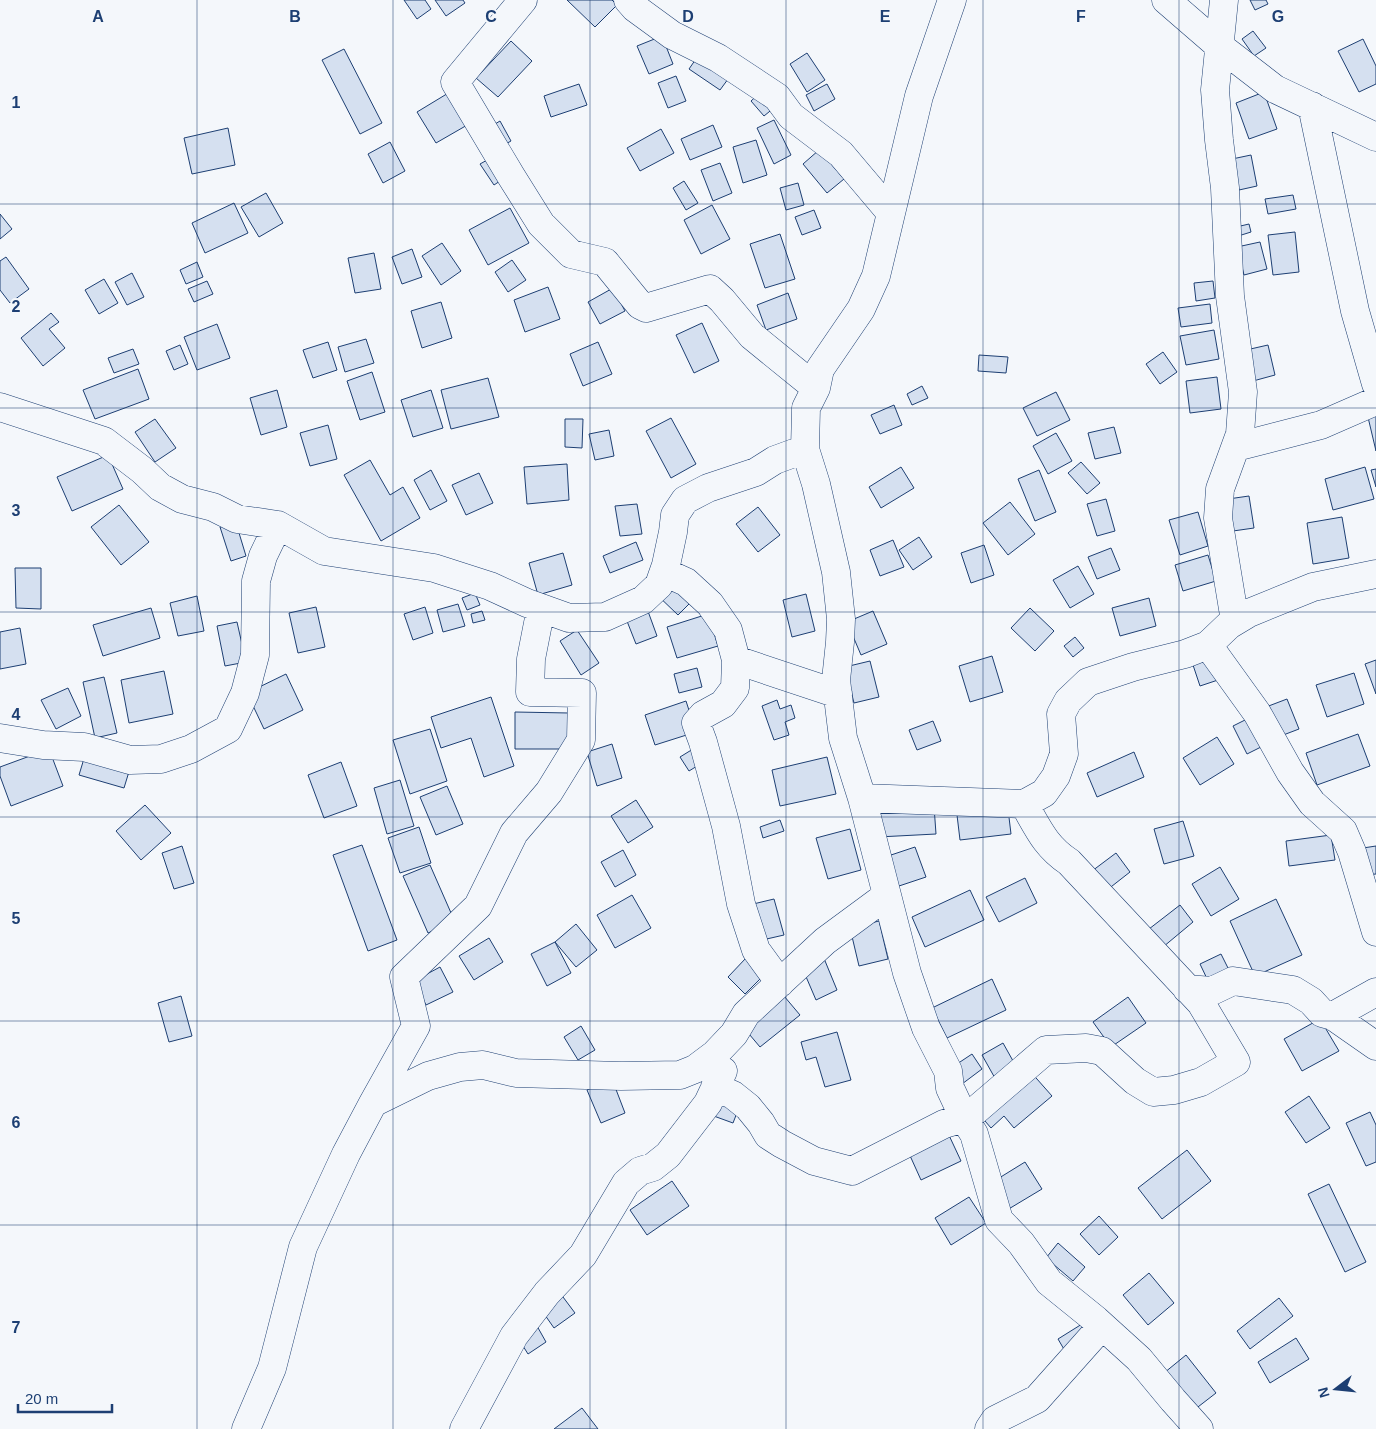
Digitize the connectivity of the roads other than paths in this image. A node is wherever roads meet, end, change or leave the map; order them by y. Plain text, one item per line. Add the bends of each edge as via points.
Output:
1 (523, 0) edge
2 (628, 0) edge
3 (952, 0) edge
4 (1166, 0) edge
5 (1224, 0) edge
6 (1218, 45) junction
7 (1312, 106) junction
8 (1376, 137) edge
9 (890, 212) junction
10 (1376, 384) edge
11 (816, 388) junction
12 (1376, 401) edge
13 (0, 406) edge
14 (1236, 447) junction
15 (805, 449) junction
16 (278, 525) junction
17 (664, 572) junction
18 (1376, 574) edge
19 (541, 608) junction
20 (1235, 621) junction
21 (1208, 645) junction
22 (736, 660) junction
23 (838, 694) junction
24 (0, 738) edge
25 (862, 798) junction
26 (1024, 804) junction
27 (886, 896) junction
28 (1376, 932) edge
29 (780, 983) junction
30 (1187, 989) junction
31 (1376, 992) edge
32 (1333, 1016) junction
33 (734, 1034) junction
34 (1376, 1046) edge
35 (716, 1087) junction
36 (373, 1103) junction
37 (964, 1118) junction
38 (1102, 1326) junction
39 (246, 1429) edge
40 (464, 1429) edge
41 (989, 1429) edge
42 (1199, 1429) edge

1 - 11 street via 456,82 541,224 571,254 605,262 646,308 710,289 752,336
2 - 9 street via 672,35 718,58 776,97 791,116 841,154
3 - 9 street via 918,96
4 - 6 street
5 - 6 street
6 - 7 street via 1275,89
6 - 14 street via 1215,90 1225,188 1230,296 1243,392
7 - 8 street
7 - 10 street via 1355,311
9 - 11 street via 876,276 861,310 820,369
11 - 15 street via 806,408
12 - 14 street via 1322,425
13 - 16 street via 104,441 160,487 182,499 213,507 237,519
14 - 20 street via 1220,489 1218,518
15 - 17 street via 685,500 675,515
15 - 23 street via 836,572 841,619 836,680
16 - 19 street via 324,551 434,568 490,586
16 - 24 street via 263,556 256,582 255,655 245,693 228,729 191,749 161,759 130,760 84,747
17 - 19 street via 659,585 644,600 605,617 569,618
17 - 22 street via 686,582 710,604 728,630
18 - 20 street via 1313,587
19 - 36 street via 531,659 530,692 582,693 581,740 549,792 514,833 478,906 404,977 416,1026
20 - 21 street
21 - 26 street via 1088,682 1068,701 1061,714 1064,754 1056,776 1044,792
21 - 28 street via 1258,714 1290,772 1312,803 1342,831 1352,852
22 - 23 street
22 - 29 street via 735,688 723,704 703,715 696,723 726,826 741,904 756,950
23 - 25 street via 843,738
25 - 26 street
25 - 27 street
26 - 30 street via 1055,853 1069,862
27 - 29 street via 825,940
27 - 37 street via 926,1028 948,1071 950,1088
29 - 33 street via 746,1014
30 - 32 street via 1212,991 1233,981 1292,990 1311,1001 1322,1013
30 - 37 street via 1201,1003 1236,1062 1201,1082 1153,1092 1135,1081 1102,1051 1086,1048 1046,1050
31 - 32 street
32 - 34 street
33 - 35 street via 730,1054
33 - 36 street via 715,1054 695,1069 680,1075 516,1073 483,1065 460,1067 428,1076
35 - 37 street via 748,1107 768,1135 782,1144 814,1161 852,1171 944,1124
35 - 40 street via 708,1103 668,1155 626,1183 583,1255 547,1293 514,1336
36 - 39 street via 303,1247 272,1368
37 - 38 street via 974,1134 999,1220 1021,1243 1049,1282
38 - 41 street via 1037,1399 994,1420
38 - 42 street via 1139,1359

